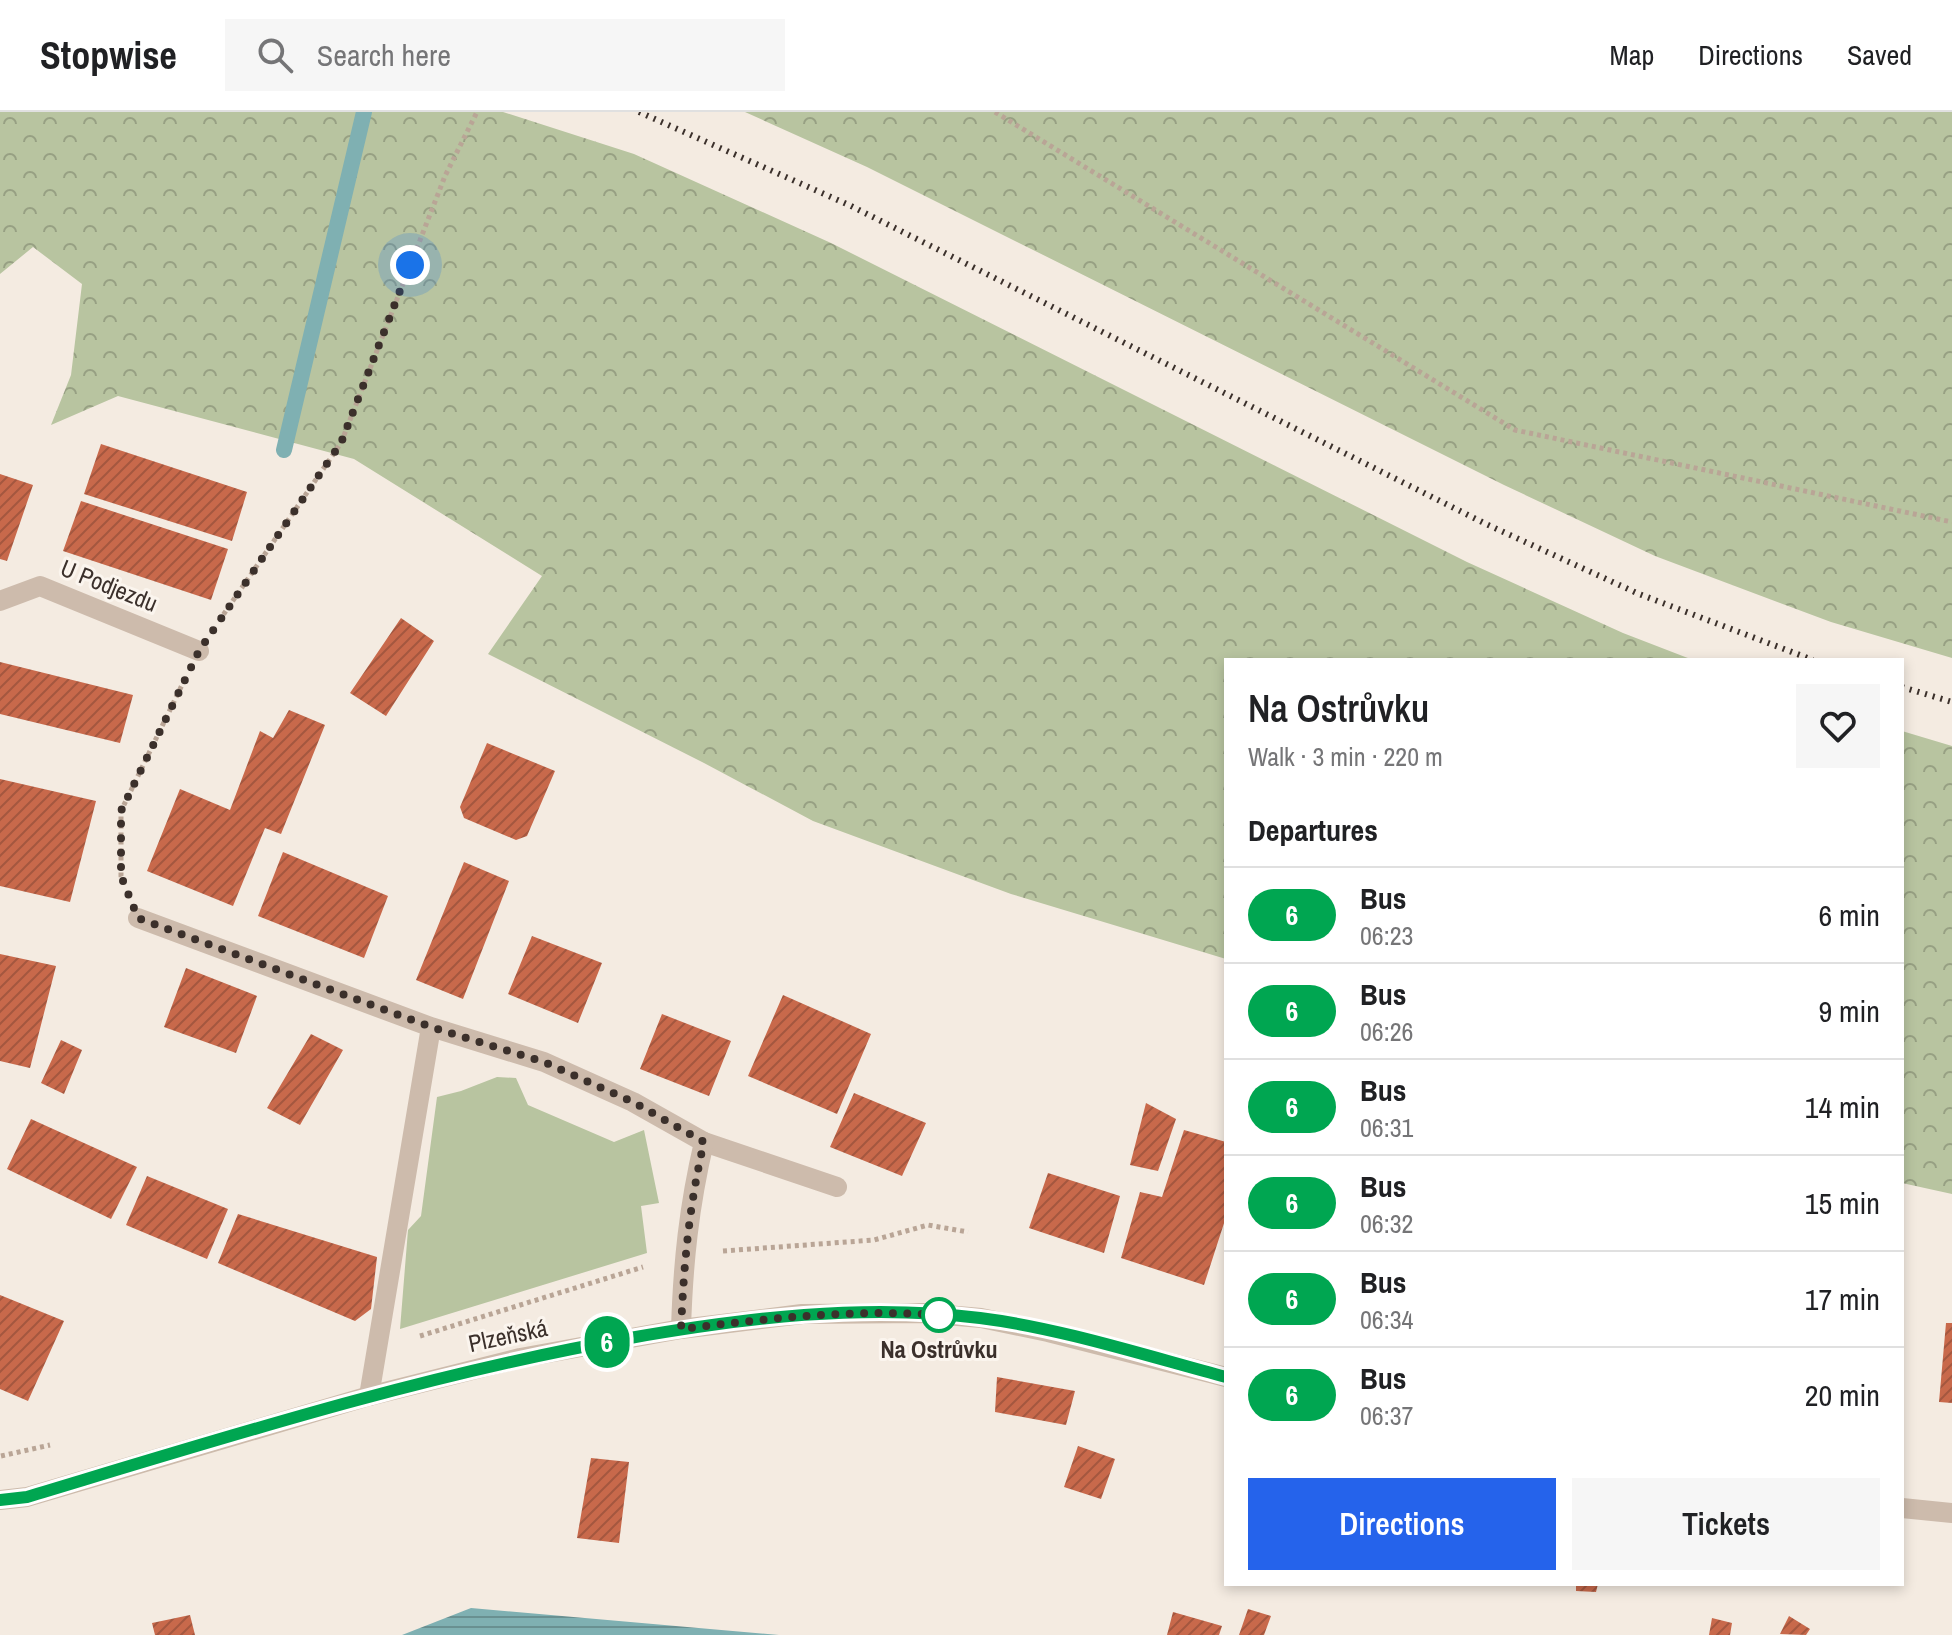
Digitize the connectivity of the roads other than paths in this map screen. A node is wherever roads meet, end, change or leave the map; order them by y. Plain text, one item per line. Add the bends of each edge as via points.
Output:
1 (0, 601) edge
2 (199, 651) road end
3 (138, 918) road end
4 (431, 1027) junction
5 (704, 1142) junction
6 (837, 1187) dead end
7 (681, 1329) junction
8 (1224, 1376) edge
9 (369, 1396) junction
10 (0, 1500) edge
11 (1904, 1508) edge
12 (1952, 1513) edge

1 - 2 street, U Podjezdu via 40,586
3 - 4 street
4 - 5 street via 544,1062 633,1102
4 - 9 street
5 - 6 street
5 - 7 street via 684,1254
7 - 8 street, Plzeňská via 802,1314 981,1318
7 - 9 street, Plzeňská via 520,1358
9 - 10 street, Plzeňská via 27,1497
11 - 12 street

